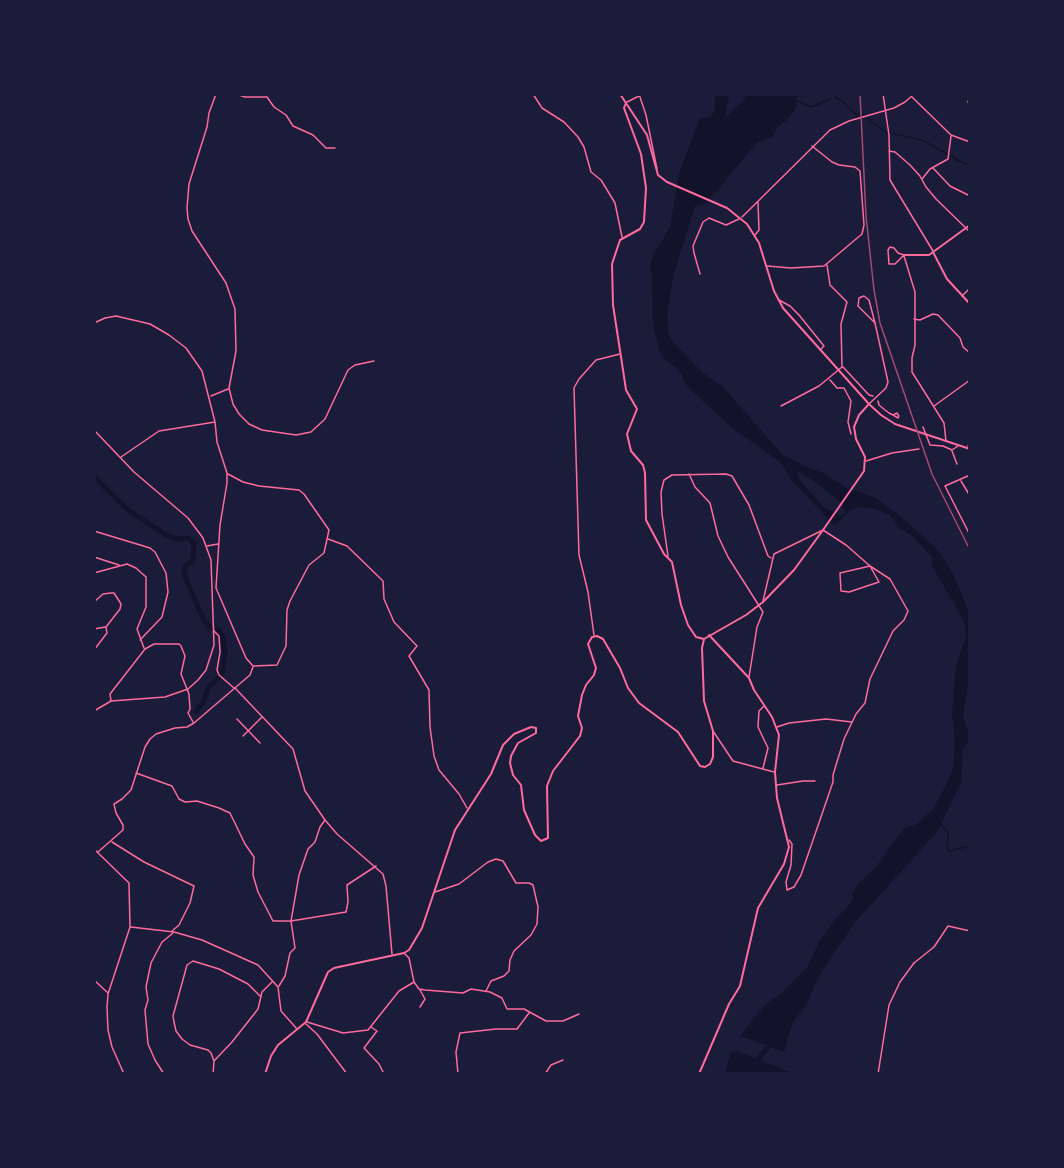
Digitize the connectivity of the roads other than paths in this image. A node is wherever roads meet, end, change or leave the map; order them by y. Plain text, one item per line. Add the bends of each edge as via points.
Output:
1 (216, 94) edge
2 (236, 94) edge
3 (533, 94) edge
4 (620, 94) edge
5 (883, 94) edge
6 (639, 95) edge
7 (913, 96) edge
8 (969, 96) edge
9 (626, 103) junction
10 (969, 105) edge
11 (885, 110) junction
12 (951, 135) junction
13 (969, 142) edge
14 (812, 146) junction
15 (335, 148) dead end
16 (889, 151) junction
17 (932, 167) junction
18 (656, 173) junction
19 (922, 179) junction
20 (969, 196) edge
21 (758, 201) junction
22 (741, 218) junction
23 (969, 225) edge
24 (966, 227) junction
25 (969, 232) edge
26 (755, 235) junction
27 (622, 237) junction
28 (933, 252) junction
29 (904, 255) junction
30 (826, 265) junction
31 (767, 266) junction
32 (700, 274) dead end
33 (969, 288) edge
34 (962, 296) junction
35 (778, 300) junction
36 (969, 304) edge
37 (790, 306) junction
38 (785, 311) junction
39 (799, 315) junction
40 (873, 315) junction
41 (870, 317) junction
42 (914, 320) junction
43 (793, 321) junction
44 (94, 323) edge
45 (875, 323) junction
46 (820, 350) junction
47 (969, 353) edge
48 (621, 354) junction
49 (374, 361) dead end
50 (842, 367) junction
51 (839, 370) junction
52 (829, 379) junction
53 (969, 380) edge
54 (229, 388) junction
55 (209, 396) junction
56 (873, 396) dead end
57 (878, 401) dead end
58 (870, 404) junction
59 (781, 406) dead end
60 (934, 406) junction
61 (893, 415) dead end
62 (215, 422) junction
63 (923, 427) dead end
64 (94, 430) edge
65 (851, 434) dead end
66 (946, 442) junction
67 (969, 442) edge
68 (958, 446) junction
69 (919, 449) dead end
70 (952, 450) junction
71 (969, 450) edge
72 (120, 458) junction
73 (866, 461) junction
74 (957, 464) dead end
75 (227, 473) junction
76 (689, 474) junction
77 (969, 475) edge
78 (961, 480) junction
79 (969, 496) edge
80 (969, 522) edge
81 (965, 525) junction
82 (94, 531) edge
83 (823, 531) junction
84 (969, 535) edge
85 (328, 539) junction
86 (219, 543) junction
87 (207, 546) junction
88 (94, 557) edge
89 (668, 557) junction
90 (771, 559) junction
91 (120, 566) junction
92 (870, 566) junction
93 (94, 573) edge
94 (94, 602) edge
95 (763, 602) junction
96 (759, 605) junction
97 (106, 627) junction
98 (94, 629) edge
99 (213, 631) junction
100 (709, 635) junction
101 (594, 636) junction
102 (704, 639) junction
103 (140, 640) junction
104 (145, 649) junction
105 (94, 650) edge
106 (253, 666) junction
107 (748, 678) junction
108 (235, 688) junction
109 (188, 689) junction
110 (111, 701) junction
111 (765, 705) junction
112 (94, 711) edge
113 (262, 716) junction
114 (237, 719) dead end
115 (852, 722) junction
116 (194, 723) junction
117 (777, 727) junction
118 (248, 731) junction
119 (713, 731) junction
120 (243, 736) dead end
121 (260, 742) dead end
122 (763, 769) junction
123 (775, 772) junction
124 (136, 773) junction
125 (815, 781) dead end
126 (776, 785) junction
127 (468, 809) junction
128 (325, 820) junction
129 (789, 840) junction
130 (111, 842) junction
131 (94, 849) edge
132 (98, 852) junction
133 (376, 867) junction
134 (434, 892) junction
135 (291, 921) junction
136 (130, 927) junction
137 (969, 931) edge
138 (173, 932) junction
139 (404, 953) junction
140 (392, 955) junction
141 (94, 980) edge
142 (273, 981) junction
143 (414, 982) junction
144 (278, 987) junction
145 (419, 989) junction
146 (486, 991) junction
147 (108, 994) junction
148 (260, 996) junction
149 (420, 1007) dead end
150 (529, 1012) junction
151 (579, 1014) dead end
152 (306, 1023) junction
153 (370, 1027) junction
154 (297, 1029) junction
155 (563, 1060) dead end
156 (214, 1061) junction
157 (124, 1074) edge
158 (164, 1074) edge
159 (213, 1074) edge
160 (265, 1074) edge
161 (347, 1074) edge
162 (384, 1074) edge
163 (458, 1074) edge
164 (545, 1074) edge
165 (699, 1074) edge
166 (878, 1074) edge

1 - 54 street via 189,184 186,208 192,231 226,283 235,309 237,342
2 - 15 street via 267,97 293,126 312,135 326,148
3 - 27 street via 542,108 578,137 591,172 601,180 615,203
4 - 9 main road
5 - 11 street
6 - 9 street
6 - 18 street via 657,160
7 - 11 street
7 - 12 street
8 - 10 street
9 - 18 main road via 648,139
9 - 27 main road via 624,108 641,154 646,188 645,216 640,229
11 - 14 street via 836,126
11 - 16 street
12 - 13 street
12 - 17 street via 948,159
14 - 21 street
14 - 30 street via 832,162 858,168 861,174 862,234
16 - 19 street via 901,156
16 - 28 street via 890,180
17 - 19 street
17 - 20 street via 950,186
18 - 22 main road via 662,180
19 - 24 street via 936,199
21 - 22 street
21 - 26 street via 759,230
22 - 26 main road
22 - 32 street via 729,225 709,218 703,222 693,246
23 - 24 main road
24 - 25 street
24 - 28 main road
26 - 31 main road
27 - 48 main road via 612,264 611,285
28 - 29 main road via 925,257
28 - 34 main road via 947,279
29 - 29 street via 895,264 888,264 890,247
29 - 42 street via 914,287
30 - 31 street
30 - 50 street via 830,285 847,302 841,324
31 - 35 main road
33 - 34 street
34 - 36 main road
35 - 37 street
35 - 38 main road
37 - 38 street
37 - 39 street
38 - 43 main road
39 - 43 street
39 - 46 street via 824,346
40 - 41 street
40 - 41 street via 868,298 859,298 858,306
40 - 45 street
41 - 45 street
42 - 47 street via 938,315
42 - 60 street via 912,372
43 - 46 main road
44 - 55 street via 116,316 160,329 195,358
45 - 58 street via 888,382
46 - 51 main road
48 - 89 main road via 626,390 637,409 627,434 631,451 645,473 646,520
48 - 101 street via 593,362 579,379 574,393 579,555
49 - 54 street via 348,370 322,424 301,435 262,430 249,424 235,407
50 - 51 street
50 - 56 street
51 - 52 street
51 - 58 main road
52 - 59 street
52 - 65 street via 837,388 844,388 851,401
53 - 60 street
54 - 55 street
55 - 62 street
57 - 61 street
58 - 66 main road via 891,422
58 - 73 main road via 854,427
60 - 66 street via 944,423
62 - 72 street via 159,431
62 - 75 street
63 - 70 street via 930,446
64 - 72 street
66 - 68 main road
67 - 71 street
68 - 70 street
68 - 71 main road
69 - 73 street
70 - 74 street
72 - 87 street via 188,518
73 - 83 main road via 858,481
75 - 85 street via 259,486 299,490 326,523
75 - 86 street
76 - 89 street via 664,480 662,514
76 - 90 street via 732,476 750,504
76 - 96 street via 710,504 728,557
77 - 78 street
78 - 79 street
78 - 81 street via 945,486
80 - 81 street
81 - 84 street
82 - 103 street via 150,548 166,573 168,592 162,616
83 - 90 street via 776,552
83 - 92 street
83 - 95 main road via 801,562
85 - 106 street via 324,553 309,565 290,601 286,646 277,665
85 - 127 street via 347,546 382,582 394,622 417,646 409,656 429,690 434,756 439,770
86 - 87 street
86 - 106 street via 216,588
87 - 99 street via 212,560
88 - 91 street
89 - 102 main road via 688,625 696,637
90 - 95 street
91 - 93 street
91 - 103 street via 136,568 148,581 145,611 137,629
92 - 92 street via 879,582 841,591 840,573
92 - 115 street via 890,579 908,611 893,631 870,679 865,703
94 - 97 street via 111,593 119,599 120,609
95 - 96 main road
96 - 100 main road
96 - 107 street via 763,612
97 - 98 street
97 - 105 street via 107,633
99 - 108 street via 219,636 217,670
99 - 109 street via 209,664
100 - 102 main road
100 - 107 main road
101 - 119 main road via 603,639 634,697 678,732 703,768 713,757
101 - 127 main road via 588,644 596,668 582,695 580,736 553,771 547,786 548,838 541,842 536,835 524,810 521,784 510,763 518,743 536,733 534,727 505,742 491,774
102 - 119 main road via 704,701
103 - 104 street
104 - 109 street via 154,644 182,646 185,656 181,674
104 - 110 street via 110,694
106 - 108 street via 250,675
107 - 111 main road
108 - 113 street
108 - 116 street
109 - 110 street via 165,697
109 - 116 street via 188,713
110 - 112 street
111 - 117 main road
111 - 122 street via 759,711 758,727 768,748
113 - 118 street
113 - 128 street via 293,748 305,791
114 - 118 street
115 - 117 street via 826,719
115 - 129 street via 801,875 795,887 788,890 792,844
116 - 124 street via 153,736
117 - 123 main road via 780,740
118 - 120 street
118 - 121 street
119 - 122 street via 734,761
122 - 123 street
123 - 126 main road
124 - 130 street via 131,790 114,804 123,828
124 - 135 street via 172,786 185,802 197,801 227,811 254,857 253,875 269,916 277,922
125 - 126 street
126 - 129 main road via 778,808
127 - 134 main road via 452,836
128 - 133 street
128 - 135 street via 299,875
129 - 165 main road via 784,864 758,908 740,986
130 - 132 street
130 - 138 street via 194,886 190,903
131 - 132 street
132 - 136 street via 129,883
133 - 135 street via 347,885 346,912
133 - 140 street via 386,886
134 - 139 main road via 418,935
134 - 146 street via 459,884 496,859 503,861 516,883 532,885 537,924 514,951 509,971 491,981
135 - 144 street via 295,948
136 - 138 street
136 - 147 street
137 - 166 street via 948,926 934,947 914,963 900,982 889,1005
138 - 142 street via 252,962
138 - 158 street via 162,942 151,963 146,987 148,1044
139 - 140 main road
139 - 143 street via 409,958
140 - 152 main road via 330,970
141 - 147 street
142 - 144 street
142 - 148 street
143 - 145 street
143 - 153 street via 399,991
144 - 154 street via 281,1011
145 - 146 street
145 - 149 street via 425,999
146 - 150 street via 502,998 507,1009
147 - 157 street via 108,1030
148 - 156 street via 258,1009
148 - 156 street via 248,984 219,969 193,961 187,965 173,1016 176,1031 190,1045 208,1050
150 - 151 street via 558,1022
150 - 163 street via 517,1029 460,1034 456,1052
152 - 153 street via 343,1033 365,1032
152 - 154 main road
152 - 161 street
153 - 162 street via 377,1031 364,1048
154 - 160 main road via 278,1045
155 - 164 street via 551,1065
156 - 159 street

